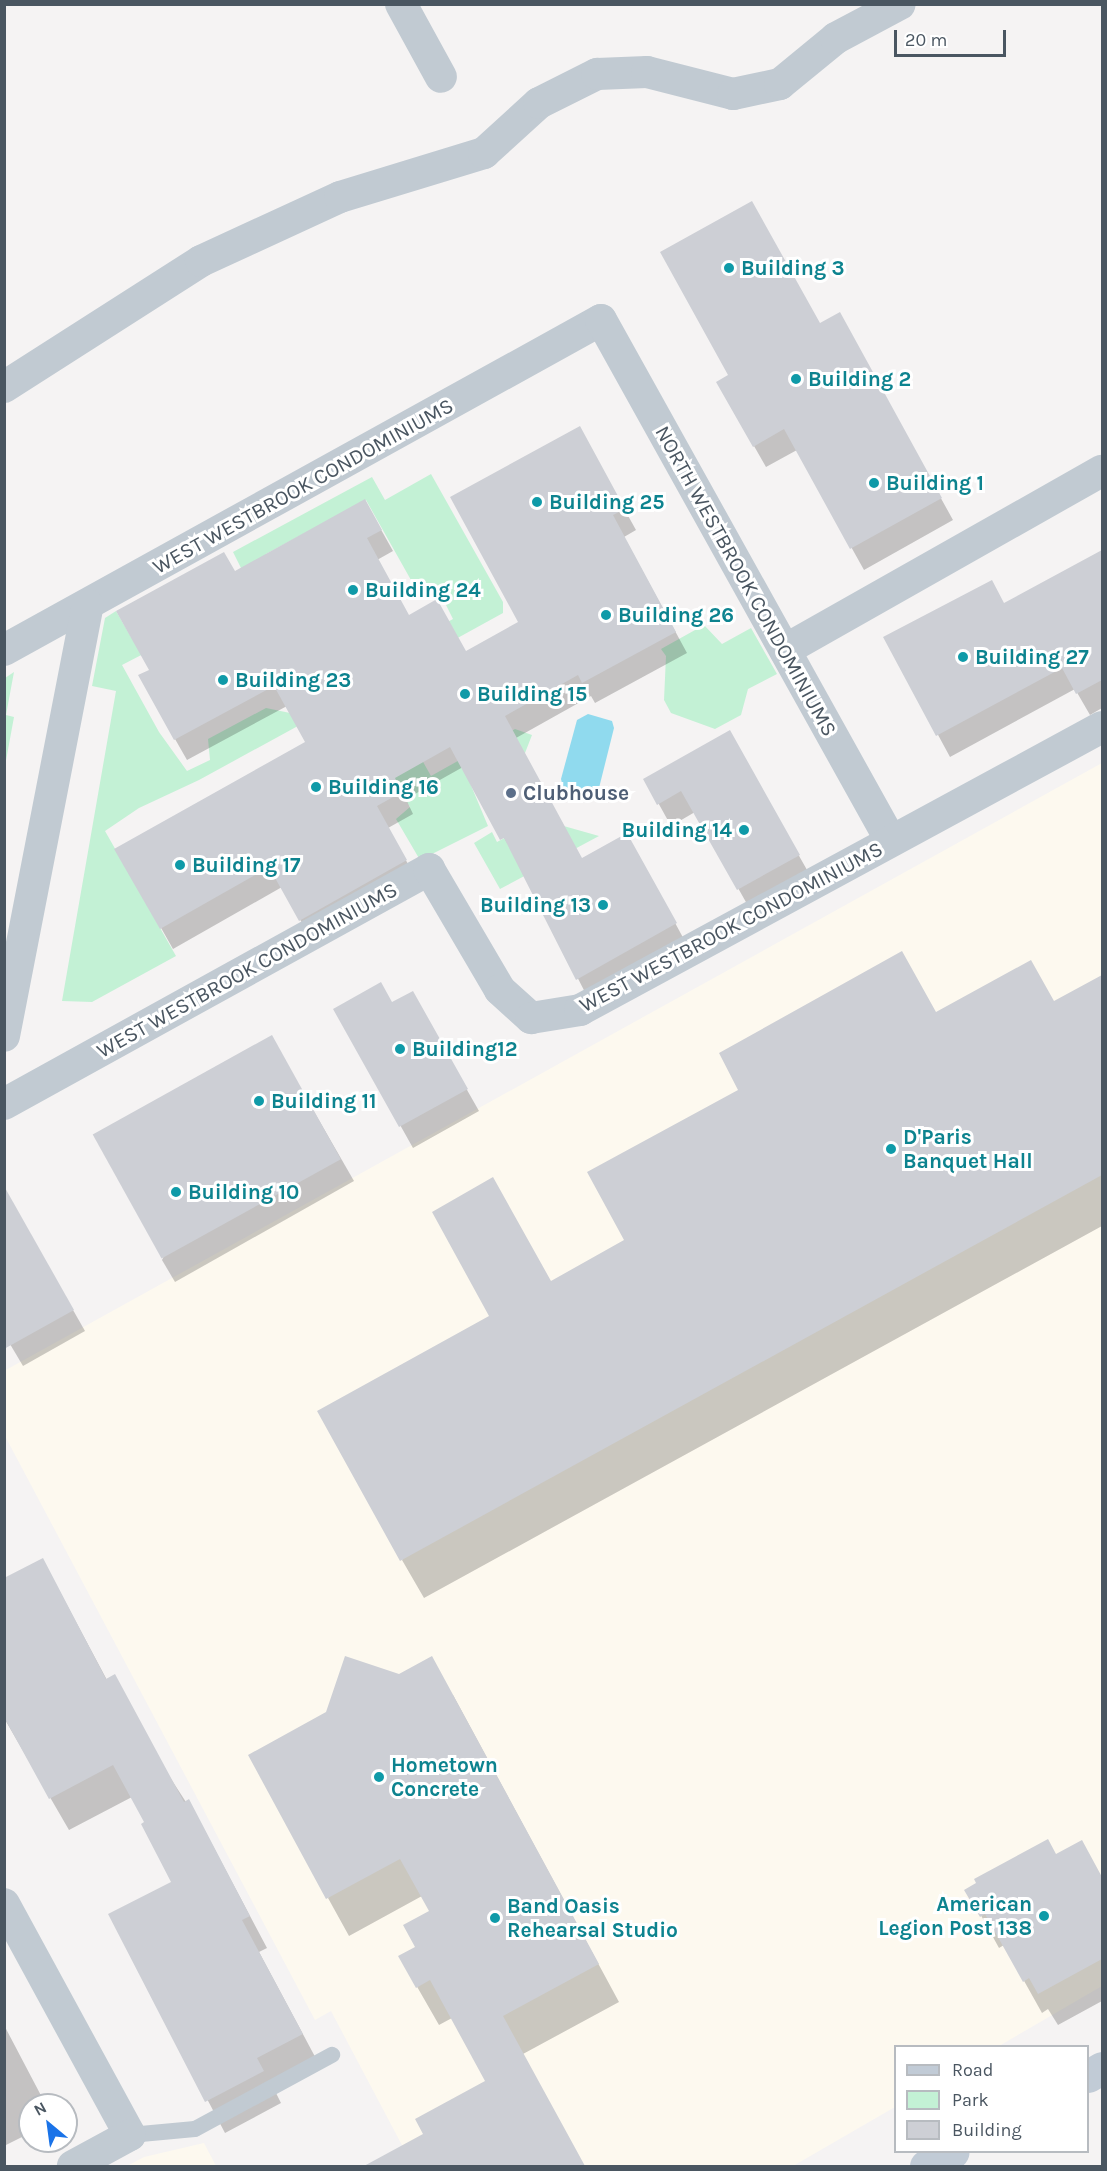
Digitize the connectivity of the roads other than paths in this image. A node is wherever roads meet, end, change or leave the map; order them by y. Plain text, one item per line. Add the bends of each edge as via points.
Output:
1 (401, 4) edge
2 (900, 4) edge
3 (441, 77) dead end
4 (601, 320) joint
5 (4, 387) edge
6 (1102, 471) edge
7 (88, 605) junction
8 (4, 650) edge
9 (785, 650) junction
10 (1102, 727) edge
11 (891, 841) junction
12 (4, 1036) edge
13 (4, 1104) edge
14 (6, 1911) edge
15 (332, 2055) dead end
16 (130, 2135) junction
17 (949, 2153) edge
18 (73, 2166) edge
19 (926, 2166) edge

1 - 3 street
2 - 5 street via 836,38 780,84 733,94 647,72 597,74 539,104 484,153 340,197 201,261
4 - 7 street, WEST WESTBROOK CONDOMINIUMS
4 - 9 street, NORTH WESTBROOK CONDOMINIUMS
6 - 9 street
7 - 8 street, WEST WESTBROOK CONDOMINIUMS
7 - 12 street
9 - 11 street, NORTH WESTBROOK CONDOMINIUMS
10 - 11 street, WEST WESTBROOK CONDOMINIUMS
11 - 13 street, WEST WESTBROOK CONDOMINIUMS via 580,1010 531,1018 500,990 429,869
14 - 16 street
15 - 16 lane via 195,2129
16 - 18 street
17 - 19 main road

